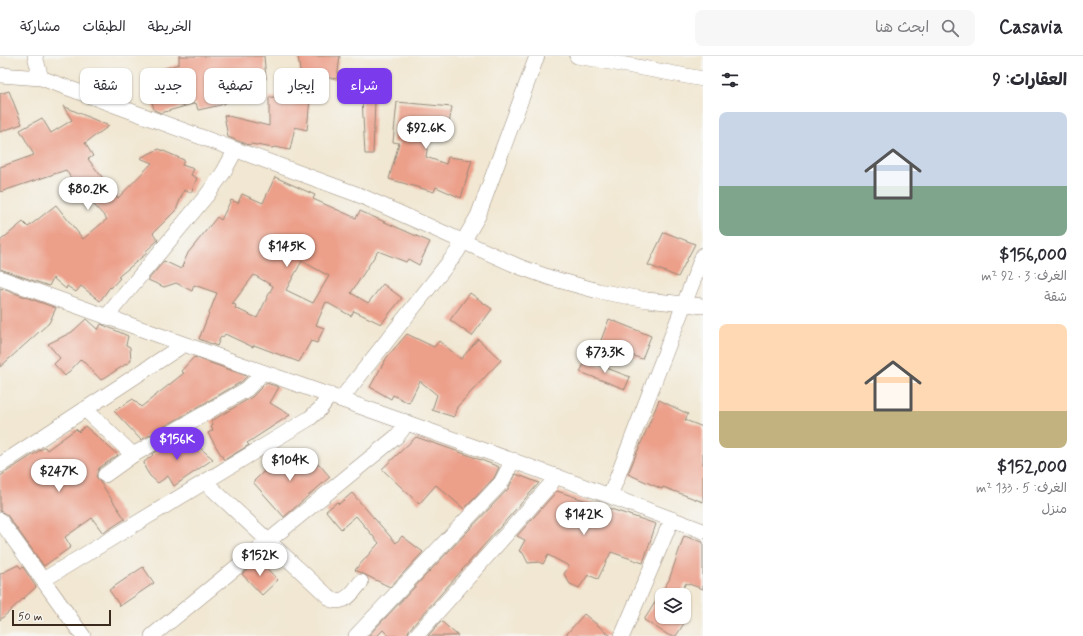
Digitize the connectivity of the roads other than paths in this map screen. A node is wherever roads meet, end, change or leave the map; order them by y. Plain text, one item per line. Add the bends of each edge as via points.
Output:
1 (35, 56) edge
2 (537, 56) edge
3 (577, 56) edge
4 (0, 75) edge
5 (41, 78) junction
6 (703, 79) edge
7 (235, 151) junction
8 (465, 241) junction
9 (703, 254) edge
10 (0, 278) edge
11 (684, 305) junction
12 (703, 306) edge
13 (106, 318) junction
14 (183, 345) junction
15 (261, 372) junction
16 (336, 397) junction
17 (85, 409) junction
18 (404, 421) junction
19 (133, 455) junction
20 (513, 460) junction
21 (0, 465) edge
22 (105, 475) dead end
23 (556, 476) junction
24 (205, 482) junction
25 (610, 496) junction
26 (672, 519) junction
27 (0, 520) edge
28 (703, 531) edge
29 (269, 541) junction
30 (43, 580) junction
31 (361, 582) dead end
32 (83, 636) edge
33 (152, 636) edge
34 (356, 636) edge
35 (416, 636) edge
36 (622, 636) edge

1 - 5 street
2 - 8 street via 478,216
3 - 6 street
4 - 5 street
5 - 7 street
7 - 8 street via 359,195
7 - 13 street via 207,195
8 - 11 street via 520,267 568,283
8 - 16 street
9 - 11 street
10 - 13 street
11 - 12 street
11 - 25 street
13 - 14 street
14 - 15 street
14 - 17 street
15 - 16 street
15 - 19 street via 247,389
16 - 18 street
16 - 24 street via 310,418
17 - 19 street
17 - 21 street
18 - 20 street
18 - 29 street via 402,430 396,437
19 - 22 street
20 - 23 street
20 - 34 street via 501,483
23 - 25 street
23 - 35 street
24 - 29 street
24 - 30 street
25 - 26 street
26 - 28 street
26 - 36 street
27 - 30 street
29 - 31 street via 332,600 346,599
29 - 33 street
30 - 32 street

